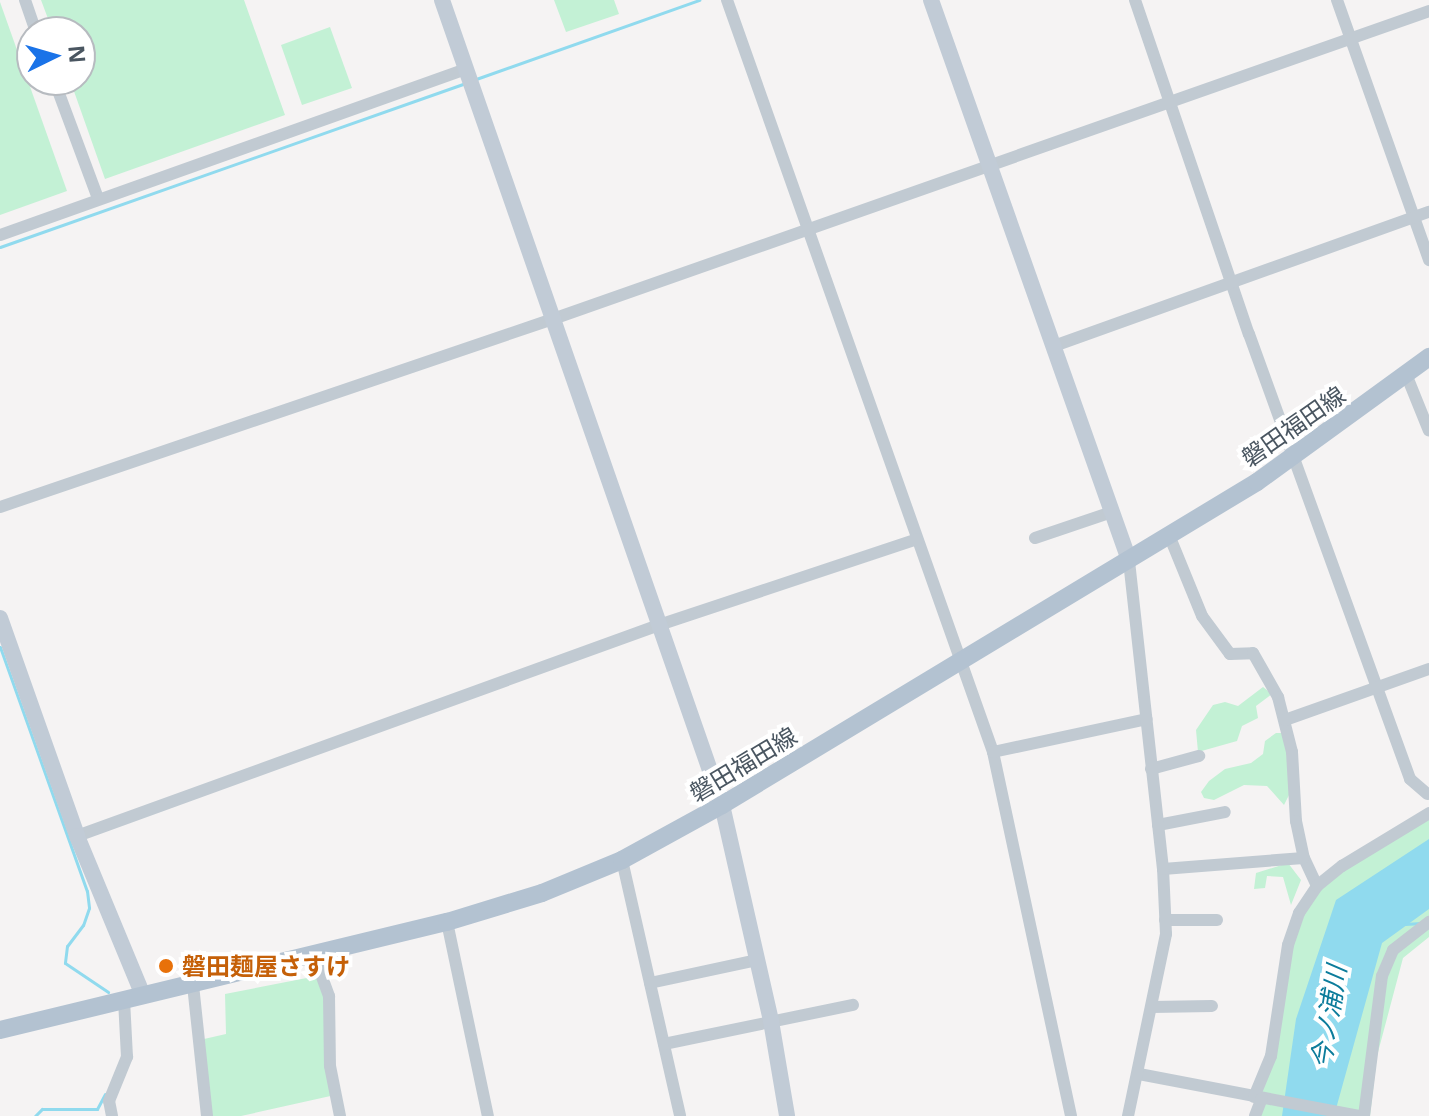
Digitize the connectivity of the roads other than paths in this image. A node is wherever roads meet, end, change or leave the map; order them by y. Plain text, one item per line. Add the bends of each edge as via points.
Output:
1 (442, 0) edge
2 (727, 0) edge
3 (931, 0) edge
4 (1135, 0) edge
5 (1337, 0) edge
6 (1429, 11) edge
7 (1351, 39) junction
8 (466, 69) junction
9 (60, 96) edge
10 (1171, 102) junction
11 (990, 166) junction
12 (98, 198) junction
13 (1429, 212) edge
14 (1414, 218) junction
15 (808, 228) junction
16 (0, 235) edge
17 (1429, 260) edge
18 (1232, 282) junction
19 (553, 319) junction
20 (1054, 346) junction
21 (1429, 357) edge
22 (1406, 374) junction
23 (1429, 431) edge
24 (1295, 455) junction
25 (0, 507) edge
26 (1112, 512) junction
27 (1169, 535) junction
28 (1035, 538) dead end
29 (917, 539) junction
30 (1129, 560) junction
31 (0, 618) edge
32 (659, 625) junction
33 (961, 661) junction
34 (1429, 669) edge
35 (1377, 688) junction
36 (1147, 719) junction
37 (1285, 720) junction
38 (993, 752) junction
39 (1199, 756) dead end
40 (1151, 769) junction
41 (1427, 794) dead end
42 (722, 805) junction
43 (1225, 812) dead end
44 (1429, 813) edge
45 (1158, 825) junction
46 (77, 836) junction
47 (1304, 858) junction
48 (622, 860) junction
49 (1163, 869) junction
50 (1317, 886) junction
51 (1165, 920) junction
52 (1217, 920) dead end
53 (447, 922) junction
54 (1429, 922) edge
55 (314, 955) junction
56 (757, 960) junction
57 (650, 983) junction
58 (193, 985) junction
59 (143, 995) junction
60 (124, 1000) junction
61 (853, 1005) dead end
62 (1212, 1006) dead end
63 (1152, 1007) junction
64 (771, 1021) junction
65 (0, 1030) edge
66 (664, 1044) junction
67 (1139, 1074) junction
68 (1261, 1098) junction
69 (1358, 1115) edge
70 (112, 1116) edge
71 (207, 1116) edge
72 (340, 1116) edge
73 (488, 1116) edge
74 (680, 1116) edge
75 (787, 1116) edge
76 (1071, 1116) edge
77 (1128, 1116) edge
78 (1255, 1116) edge

1 - 8 street
2 - 15 street
3 - 11 street
4 - 10 street
5 - 7 street
6 - 7 street
7 - 10 street
7 - 14 street
8 - 12 street
8 - 19 street
9 - 12 street
10 - 11 street
10 - 18 street
11 - 15 street
11 - 20 street
12 - 16 street
13 - 14 street
14 - 17 street
14 - 18 street
15 - 19 street
15 - 29 street
18 - 20 street
18 - 24 street
19 - 25 street
19 - 32 street
20 - 26 street
21 - 22 main road, 磐田福田線
22 - 23 street
22 - 24 main road, 磐田福田線
24 - 27 main road, 磐田福田線
24 - 35 street
26 - 28 street
26 - 30 street
27 - 30 main road, 磐田福田線
27 - 37 street via 1202,616 1230,654 1253,653
29 - 32 street
29 - 33 street
30 - 33 main road, 磐田福田線
30 - 36 street
31 - 46 street
32 - 42 street
32 - 46 street
33 - 38 street
33 - 42 main road, 磐田福田線
34 - 35 street
35 - 37 street
35 - 41 street via 1410,779
36 - 38 street
36 - 40 street
37 - 47 street
38 - 76 street
39 - 40 street
40 - 45 street
42 - 48 main road, 磐田福田線
42 - 56 street
43 - 45 street
44 - 50 street
45 - 49 street
46 - 59 street
47 - 49 street
47 - 50 street
48 - 53 main road, 磐田福田線 via 542,893
48 - 57 street
49 - 51 street
50 - 68 street via 1299,913 1288,945
51 - 52 street
51 - 63 street
53 - 55 main road, 磐田福田線
53 - 73 street
54 - 69 street via 1393,950 1382,976
55 - 58 main road, 磐田福田線
55 - 72 street via 329,996 330,1066
56 - 57 street
56 - 64 street
57 - 66 street
58 - 59 main road, 磐田福田線
58 - 71 street
59 - 60 main road, 磐田福田線
60 - 65 main road, 磐田福田線
60 - 70 street via 127,1057 109,1101
61 - 64 street
62 - 63 street
63 - 67 street
64 - 66 street
64 - 75 street
66 - 74 street
67 - 68 street
67 - 77 street
68 - 69 street
68 - 78 street

